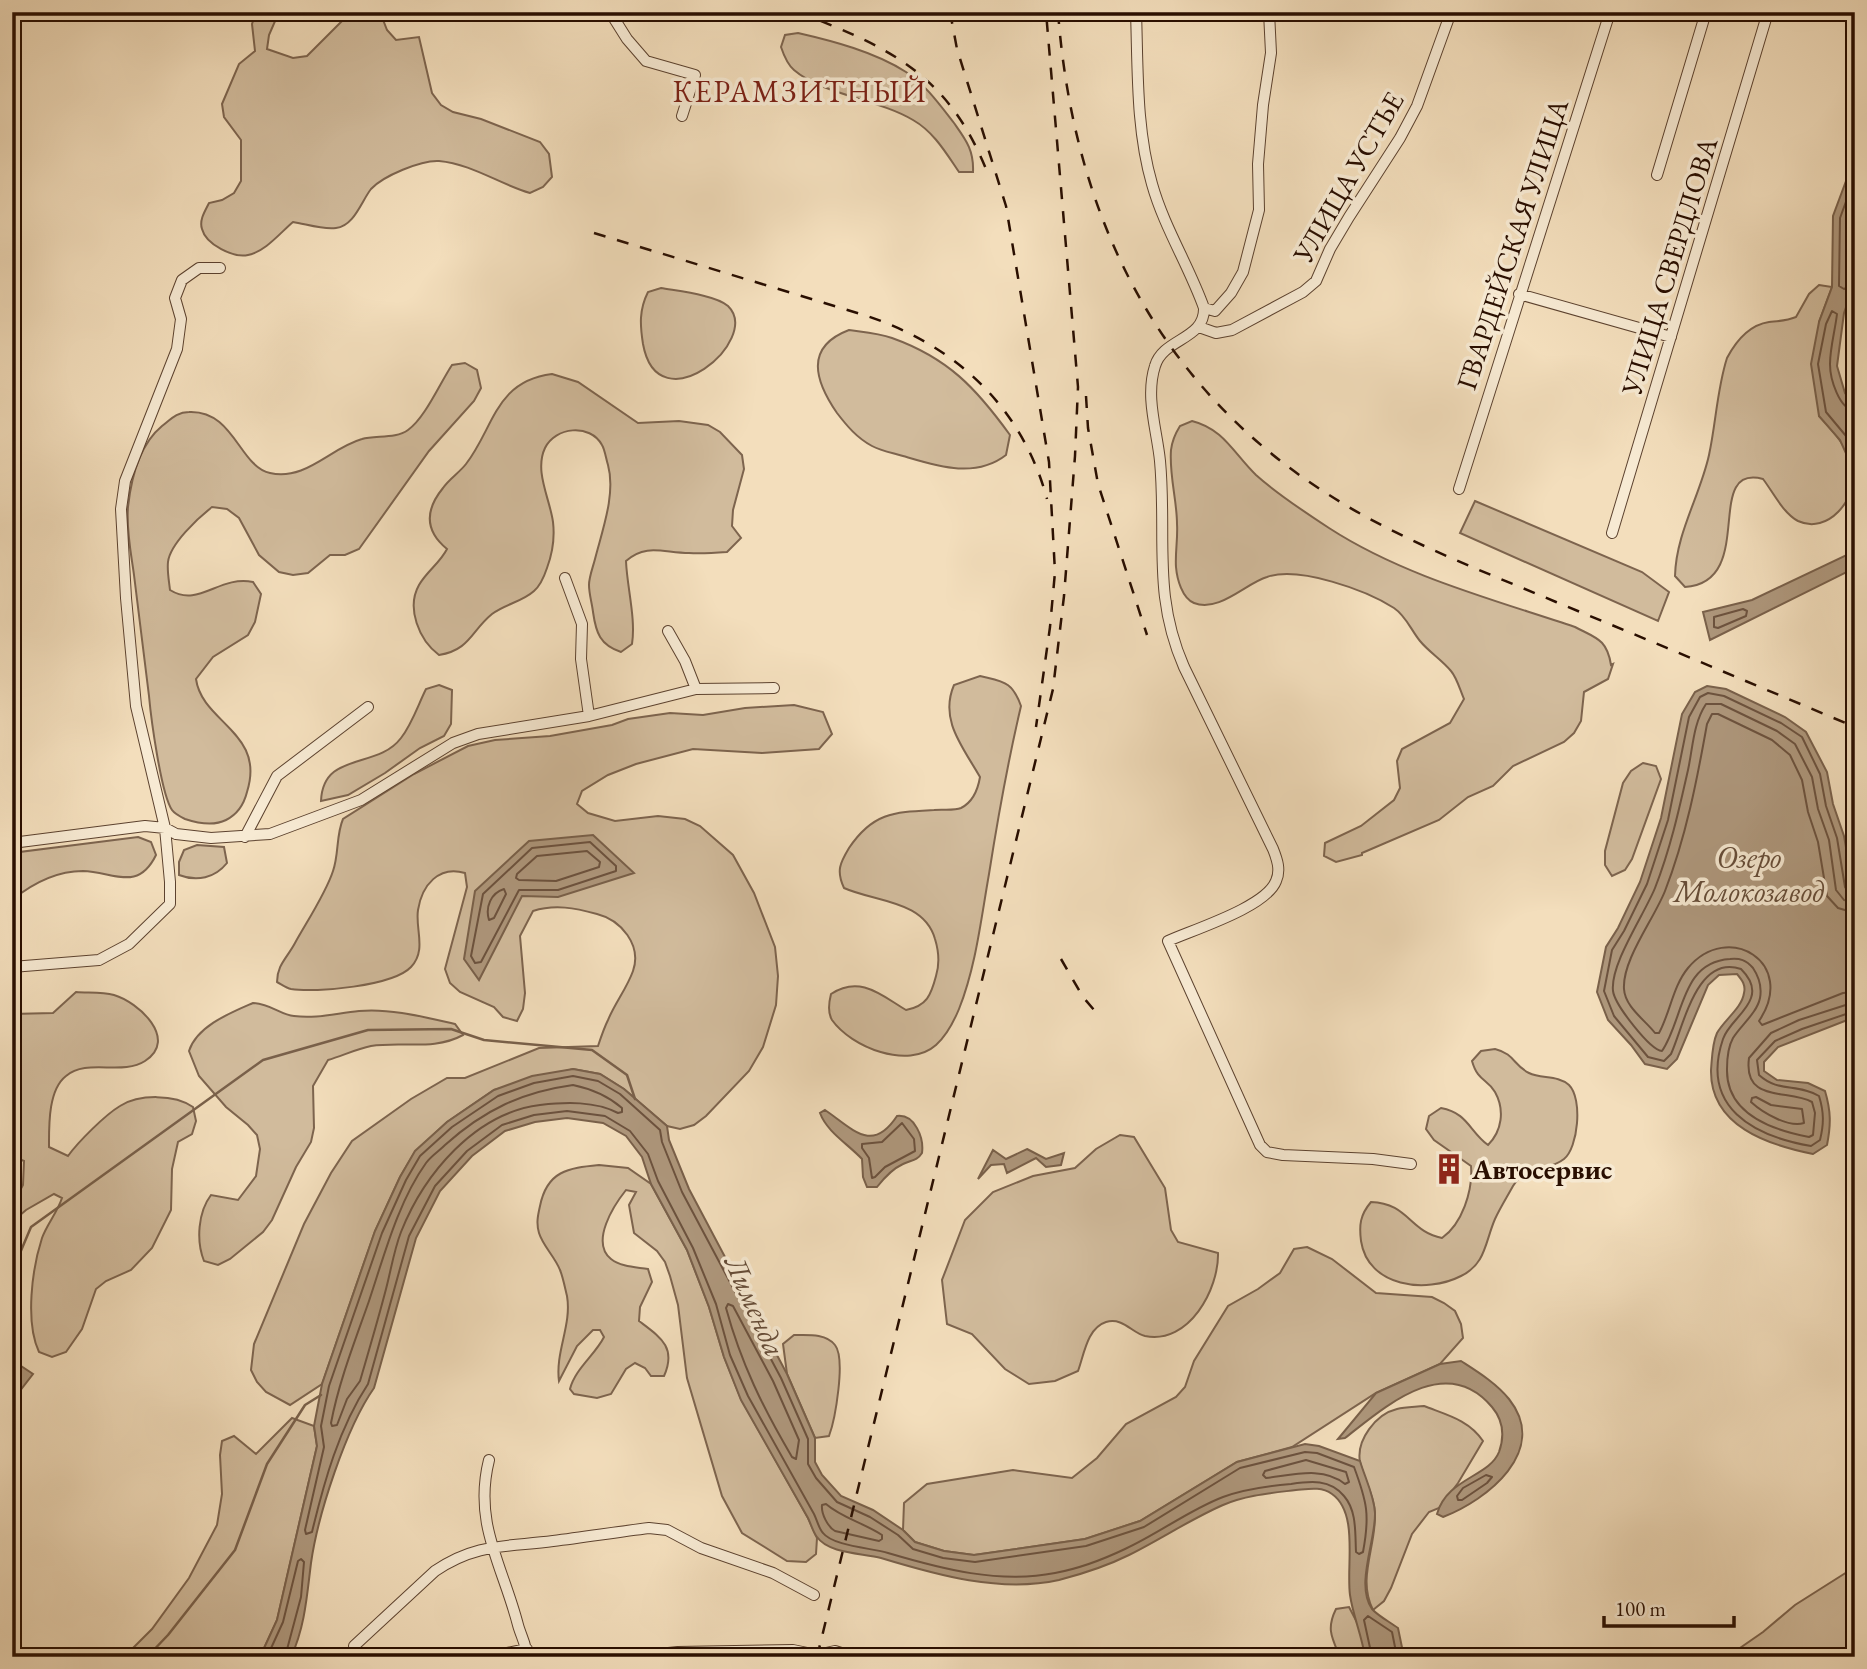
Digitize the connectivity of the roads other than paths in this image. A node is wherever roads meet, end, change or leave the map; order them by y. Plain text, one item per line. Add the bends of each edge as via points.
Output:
1 (610, 12) edge
2 (1136, 12) edge
3 (1269, 12) edge
4 (1451, 12) edge
5 (1610, 12) edge
6 (1706, 12) edge
7 (1768, 12) edge
8 (682, 116) dead end
9 (1657, 175) dead end
10 (220, 268) dead end
11 (1519, 294) junction
12 (1204, 308) junction
13 (1199, 327) junction
14 (1671, 337) junction
15 (1459, 489) dead end
16 (1612, 533) dead end
17 (565, 578) dead end
18 (668, 631) dead end
19 (774, 688) dead end
20 (696, 689) junction
21 (368, 707) dead end
22 (589, 716) junction
23 (165, 828) junction
24 (245, 836) junction
25 (12, 843) edge
26 (12, 967) edge
27 (1411, 1164) dead end
28 (489, 1460) dead end
29 (491, 1546) junction
30 (814, 1595) dead end
31 (354, 1646) dead end
32 (527, 1653) edge
33 (817, 1655) edge
34 (488, 1657) edge
35 (595, 1657) edge
36 (854, 1657) edge

1 - 8 street via 646,61 695,75
2 - 12 street via 1147,166 1157,201
3 - 12 street via 1271,54 1261,129 1259,210 1243,272 1216,311
4 - 13 street, УЛИЦА УСТЬЕ via 1417,106 1349,216 1316,281 1232,330 1216,333
5 - 11 street, ГВАРДЕЙСКАЯ УЛИЦА
6 - 9 street
7 - 14 street, УЛИЦА СВЕРДЛОВА
10 - 23 street via 199,268 182,280 175,298 181,319 177,349 125,481 121,509 136,706
11 - 14 street
11 - 15 street, ГВАРДЕЙСКАЯ УЛИЦА
12 - 13 street
13 - 27 street via 1168,346 1152,375 1152,416 1160,461 1162,581 1174,643 1273,849 1279,872 1273,888 1260,900 1168,941 1267,1152
14 - 16 street, УЛИЦА СВЕРДЛОВА
17 - 22 street via 582,624 581,659
18 - 20 street
19 - 20 street
20 - 22 street
21 - 24 street via 277,776
22 - 24 street via 478,734 453,743 361,800 270,834
23 - 24 street via 176,834 211,838
23 - 25 street via 145,826
23 - 26 street via 170,905 147,927 99,960
28 - 29 street via 483,1484
29 - 30 street via 662,1529 773,1573
29 - 31 street via 435,1572
29 - 32 street
32 - 34 street
33 - 35 street via 793,1650 678,1651
33 - 36 street via 835,1651

